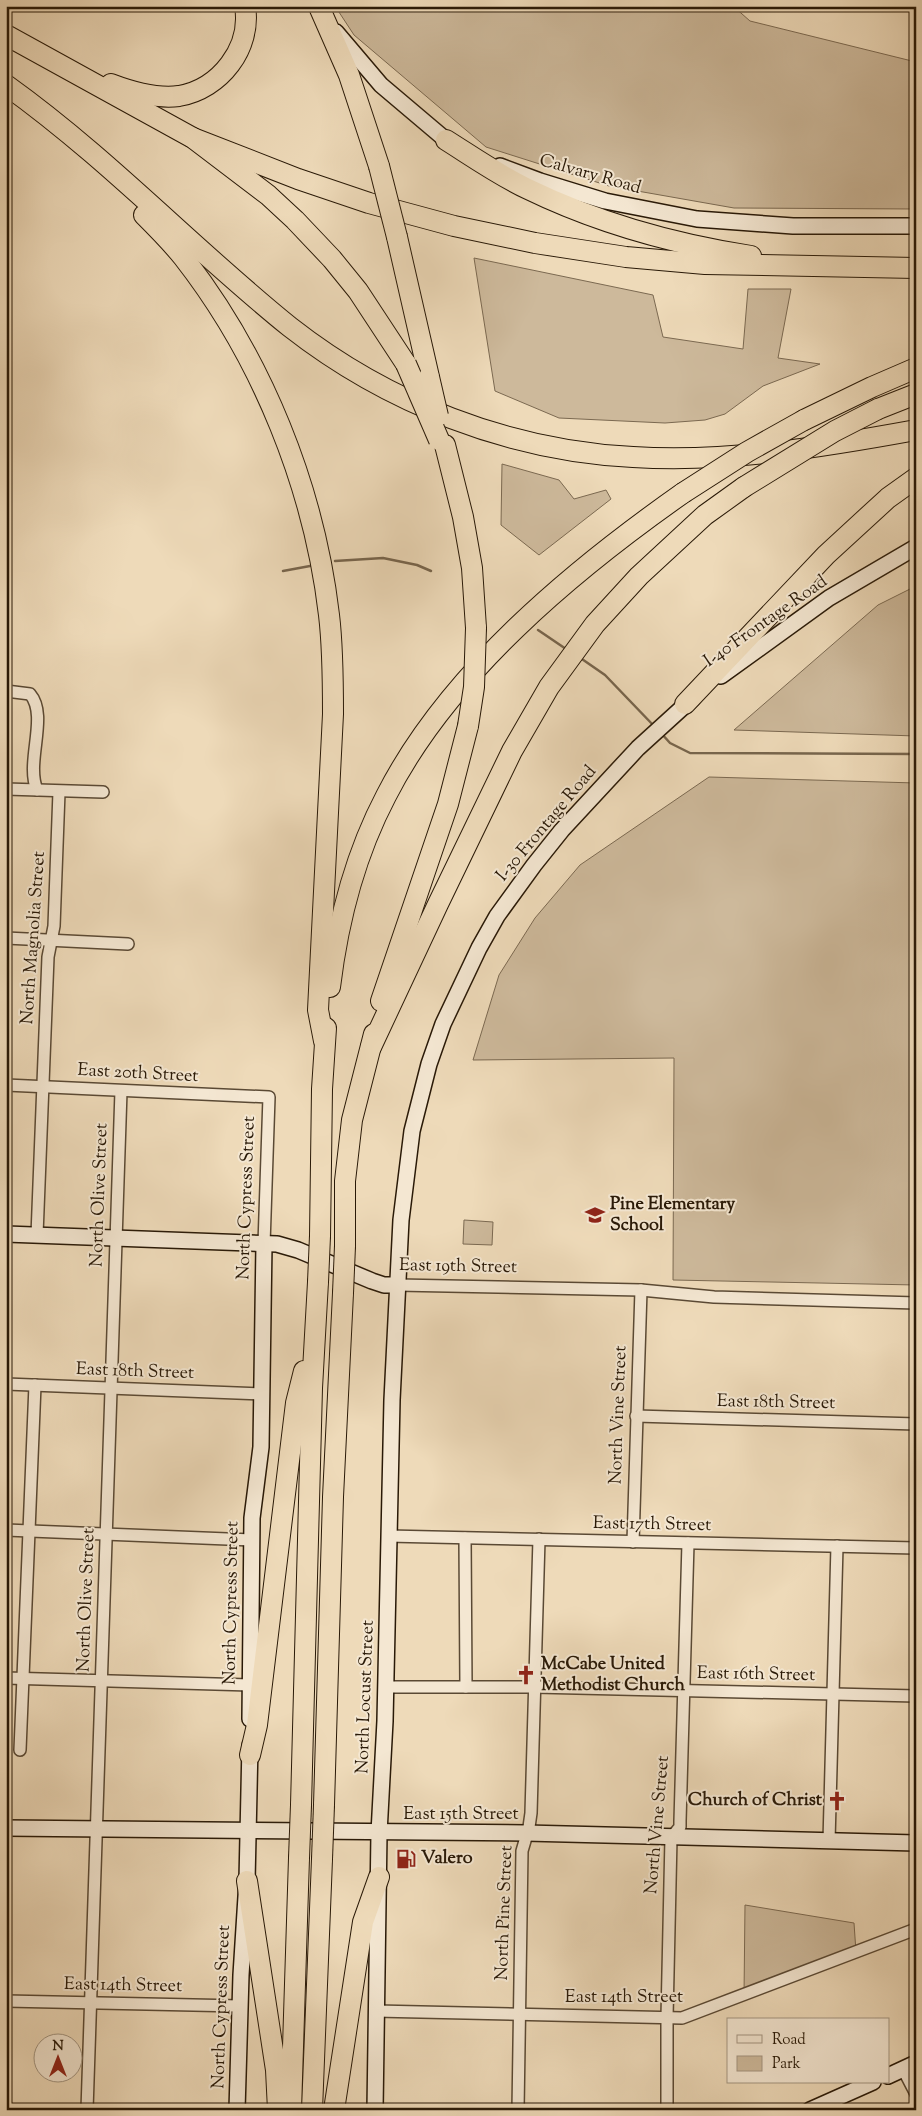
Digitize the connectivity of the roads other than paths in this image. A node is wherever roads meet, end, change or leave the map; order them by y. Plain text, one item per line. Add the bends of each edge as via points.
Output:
1 (245, 6) edge
2 (320, 7) edge
3 (6, 35) edge
4 (68, 69) junction
5 (6, 86) edge
6 (192, 138) junction
7 (446, 140) junction
8 (132, 190) junction
9 (916, 226) edge
10 (832, 267) junction
11 (916, 268) edge
12 (916, 368) edge
13 (916, 394) edge
14 (916, 430) edge
15 (444, 449) junction
16 (916, 478) edge
17 (916, 547) edge
18 (6, 691) edge
19 (685, 704) junction
20 (648, 740) joint
21 (6, 789) edge
22 (37, 790) junction
23 (59, 792) junction
24 (104, 792) dead end
25 (6, 938) edge
26 (51, 940) junction
27 (128, 944) dead end
28 (324, 1041) junction
29 (371, 1047) junction
30 (6, 1085) edge
31 (43, 1087) junction
32 (121, 1090) junction
33 (269, 1097) joint
34 (6, 1234) edge
35 (37, 1235) junction
36 (116, 1238) junction
37 (264, 1244) junction
38 (398, 1285) junction
39 (641, 1290) junction
40 (916, 1303) edge
41 (317, 1319) junction
42 (6, 1384) edge
43 (35, 1385) junction
44 (111, 1388) junction
45 (262, 1394) junction
46 (636, 1416) junction
47 (916, 1424) edge
48 (6, 1530) edge
49 (29, 1531) junction
50 (106, 1534) junction
51 (388, 1536) junction
52 (466, 1538) junction
53 (539, 1539) junction
54 (252, 1540) junction
55 (633, 1542) junction
56 (688, 1543) junction
57 (837, 1546) junction
58 (916, 1548) edge
59 (6, 1678) edge
60 (23, 1678) junction
61 (101, 1681) junction
62 (250, 1685) junction
63 (386, 1687) junction
64 (466, 1687) junction
65 (535, 1687) junction
66 (684, 1691) junction
67 (833, 1694) junction
68 (916, 1696) edge
69 (20, 1750) dead end
70 (250, 1755) junction
71 (6, 1828) edge
72 (96, 1829) junction
73 (249, 1831) junction
74 (379, 1833) junction
75 (526, 1834) junction
76 (671, 1838) junction
77 (829, 1841) junction
78 (916, 1843) edge
79 (378, 1877) junction
80 (247, 1881) junction
81 (916, 1929) edge
82 (6, 2001) edge
83 (91, 2003) junction
84 (240, 2006) junction
85 (376, 2012) junction
86 (519, 2016) junction
87 (667, 2017) junction
88 (909, 2066) edge
89 (890, 2075) edge
90 (868, 2084) edge
91 (916, 2094) edge
92 (87, 2110) edge
93 (236, 2110) edge
94 (278, 2110) edge
95 (291, 2110) edge
96 (312, 2110) edge
97 (334, 2110) edge
98 (374, 2110) edge
99 (518, 2110) edge
100 (668, 2110) edge
101 (810, 2110) edge

1 - 4 highway via 246,27 230,65 212,82 190,93 153,96
2 - 7 main road, Calvary Road via 340,39 381,85
2 - 15 highway, bridge via 349,75 379,166
3 - 4 highway
4 - 6 highway
5 - 8 highway via 54,121
6 - 10 highway via 369,203 494,235 584,252 668,262
6 - 15 highway, bridge via 268,195 314,239 358,291 406,364
7 - 9 main road, Calvary Road via 540,181 606,201 667,214 754,224
7 - 10 highway via 528,189 590,215 697,246
8 - 14 highway via 219,268 318,348 374,383 451,419 570,450 662,458 727,456 803,448
8 - 28 highway via 144,214 182,256 213,300 256,374 290,452 316,540 329,612 333,673 318,1010
10 - 11 highway
12 - 28 highway, bridge via 804,420 682,493 537,609 446,704 414,747 373,822 335,947
13 - 29 highway, bridge via 878,408 835,430 744,487 705,515 666,550 595,624 549,687 512,751
15 - 29 highway, bridge via 463,517 472,568 476,628 474,687 468,726 448,804 382,997
16 - 19 highway via 866,517 826,556
17 - 19 main road, I-40 Frontage Road via 800,618
18 - 22 street via 30,694 36,704 32,775
19 - 20 main road, I-40 Frontage Road
20 - 38 main road, I-30 Frontage Road via 534,864 497,916 457,991 429,1064 412,1131 401,1220
21 - 22 street
22 - 23 street
23 - 24 street
23 - 26 street, North Magnolia Street
25 - 26 street
26 - 27 street
26 - 31 street, North Magnolia Street
28 - 41 highway, bridge
29 - 96 highway, bridge via 352,1120 345,1181
30 - 31 street, East 20th Street
31 - 32 street, East 20th Street
31 - 35 street, North Magnolia Street
32 - 33 street, East 20th Street
32 - 36 street, North Olive Street
33 - 37 street, North Cypress Street
34 - 35 main road, East 19th Street
35 - 36 main road, East 19th Street
36 - 37 main road, East 19th Street
36 - 44 street, North Olive Street
37 - 38 main road, East 19th Street via 287,1246 372,1281
37 - 45 main road, North Cypress Street
38 - 39 street, East 19th Street
38 - 51 main road, North Locust Street
39 - 40 street, East 19th Street via 714,1297
39 - 46 street, North Vine Street
41 - 70 highway via 296,1403 257,1725
41 - 95 highway, bridge via 311,1416
42 - 43 street, East 18th Street
43 - 44 street, East 18th Street
43 - 49 street
44 - 45 street, East 18th Street
44 - 50 street, North Olive Street
45 - 54 main road, North Cypress Street
46 - 47 street, East 18th Street
46 - 55 street, North Vine Street
48 - 49 street
49 - 50 street
49 - 60 street
50 - 54 street
50 - 61 street, North Olive Street
51 - 52 street, East 17th Street
51 - 63 main road, North Locust Street
52 - 53 street, East 17th Street
52 - 64 street
53 - 55 street, East 17th Street
53 - 65 street, North Pine Street
54 - 62 main road, North Cypress Street
55 - 56 street, East 17th Street
56 - 57 street, East 17th Street
56 - 66 street, North Vine Street
57 - 58 street, East 17th Street
57 - 67 street
59 - 60 street
60 - 61 street
60 - 69 street
61 - 62 street
61 - 72 street, North Olive Street
62 - 70 main road, North Cypress Street
63 - 64 street, East 16th Street
63 - 74 main road, North Locust Street
64 - 65 street, East 16th Street
65 - 66 street, East 16th Street
65 - 75 street, North Pine Street via 531,1813
66 - 67 street, East 16th Street
66 - 76 street, North Vine Street via 680,1827
67 - 68 street, East 16th Street
67 - 77 street
70 - 73 main road, North Cypress Street
71 - 72 main road, East 15th Street
72 - 73 main road, East 15th Street
72 - 83 street, North Olive Street
73 - 74 main road, East 15th Street
73 - 80 main road, North Cypress Street
74 - 75 main road, East 15th Street
74 - 79 main road, North Locust Street
75 - 76 main road, East 15th Street
75 - 86 street, North Pine Street via 522,1851
76 - 77 main road, East 15th Street
76 - 87 street, North Vine Street
77 - 78 main road, East 15th Street
79 - 85 main road, North Locust Street
79 - 97 highway via 364,1922
80 - 84 main road, North Cypress Street
80 - 94 highway via 276,2070
81 - 87 street, East 14th Street via 690,2016
82 - 83 street, East 14th Street
83 - 84 street, East 14th Street
83 - 92 street, North Olive Street
84 - 93 main road, North Cypress Street
85 - 86 street, East 14th Street
85 - 98 main road, North Locust Street
86 - 87 street, East 14th Street
86 - 99 street, North Pine Street
87 - 100 street, North Vine Street
88 - 89 main road
88 - 91 street
90 - 101 main road

